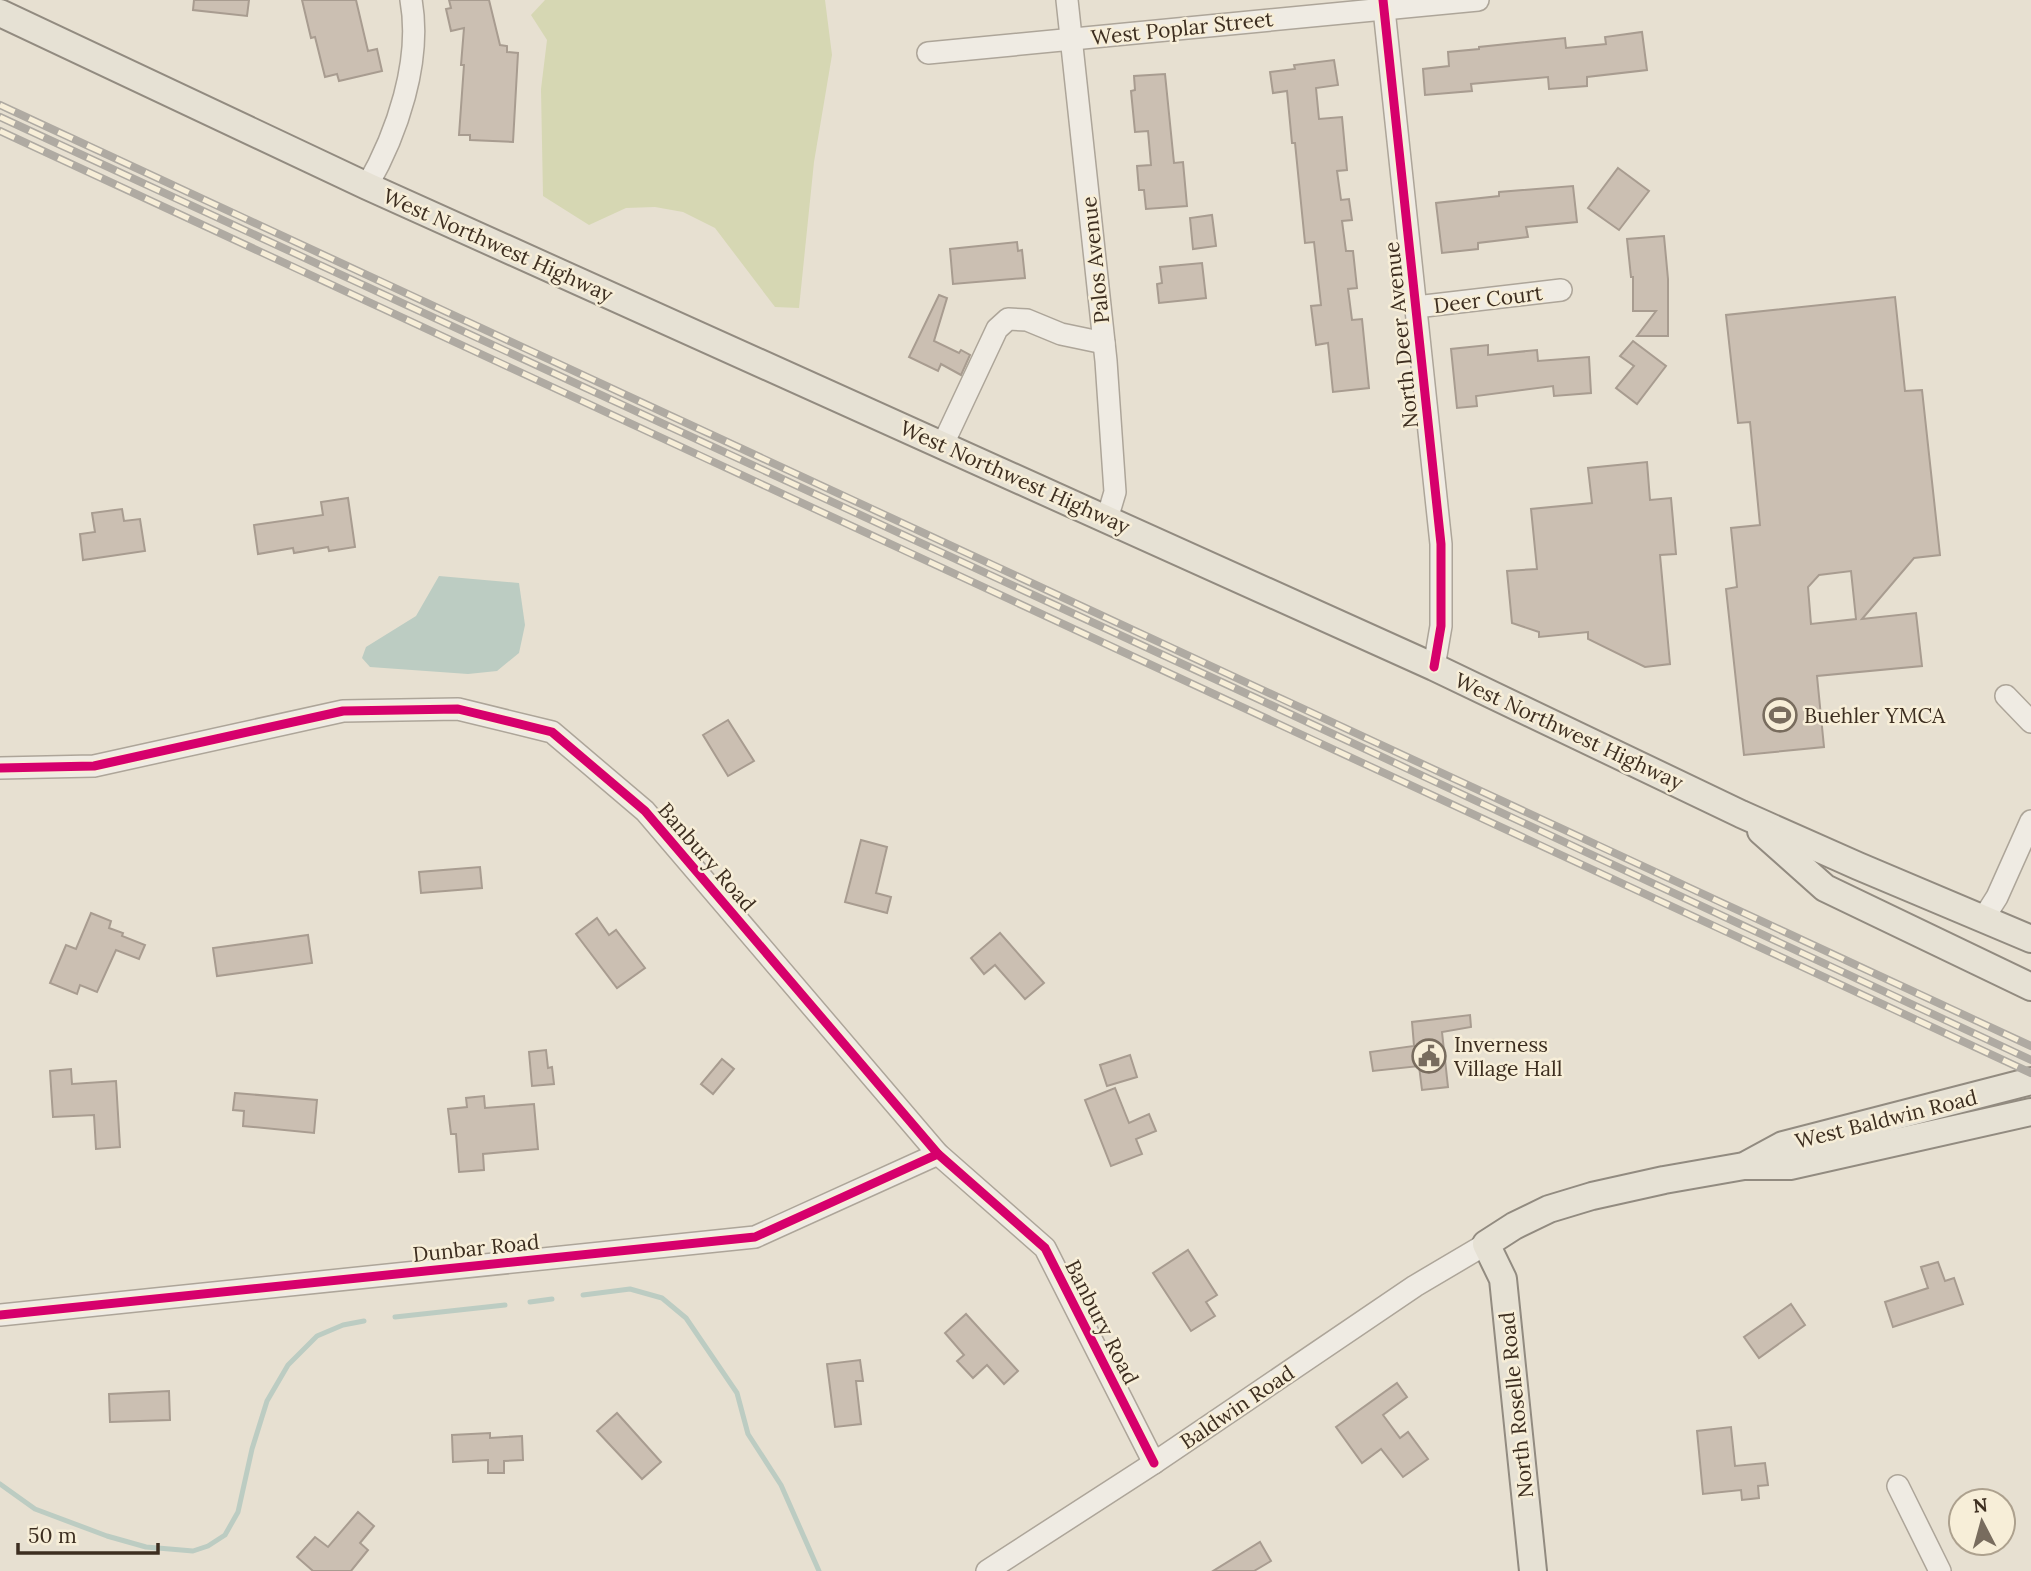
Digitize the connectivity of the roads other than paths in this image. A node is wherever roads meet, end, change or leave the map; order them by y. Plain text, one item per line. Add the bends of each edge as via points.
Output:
1 (411, 0) edge
2 (1067, 0) edge
3 (1478, 0) edge
4 (1383, 4) edge
5 (0, 13) edge
6 (1071, 39) junction
7 (928, 53) dead end
8 (367, 186) junction
9 (1561, 290) dead end
10 (1416, 307) junction
11 (1104, 343) junction
12 (943, 444) junction
13 (1107, 519) junction
14 (1434, 667) junction
15 (2006, 696) dead end
16 (2031, 722) edge
17 (0, 768) edge
18 (1741, 814) junction
19 (2031, 821) edge
20 (1983, 919) junction
21 (2031, 939) edge
22 (2031, 987) edge
23 (2031, 1067) edge
24 (2031, 1081) edge
25 (1989, 1093) junction
26 (2031, 1112) edge
27 (937, 1154) junction
28 (1744, 1166) junction
29 (1486, 1244) junction
30 (0, 1315) edge
31 (1154, 1463) junction
32 (1898, 1486) dead end
33 (987, 1571) edge
34 (1533, 1571) edge
35 (1940, 1571) edge

1 - 8 street via 414,33 409,76 380,164
2 - 6 street, Palos Avenue
3 - 4 street, West Poplar Street
4 - 6 street, West Poplar Street
4 - 10 street, North Deer Avenue
5 - 8 main road, West Northwest Highway
6 - 7 street, West Poplar Street
6 - 11 street, Palos Avenue
8 - 12 main road, West Northwest Highway
9 - 10 street, Deer Court
10 - 14 street, North Deer Avenue via 1441,544 1441,626
11 - 12 street via 1061,334 1027,320 1008,319 997,329
11 - 13 street, Palos Avenue via 1115,492
12 - 13 main road, West Northwest Highway
13 - 14 main road, West Northwest Highway
14 - 18 main road, West Northwest Highway
15 - 16 street
17 - 27 street, Banbury Road via 94,766 344,711 458,709 552,733 645,811
18 - 20 main road, West Northwest Highway
18 - 22 main road via 1825,888
19 - 20 street
20 - 21 main road, West Northwest Highway
23 - 25 main road
24 - 25 main road, West Baldwin Road
25 - 28 main road, West Baldwin Road via 1783,1145
26 - 28 main road, West Baldwin Road via 1790,1166
27 - 30 street, Dunbar Road via 755,1237
27 - 31 street, Banbury Road via 1045,1248
28 - 29 main road, West Baldwin Road via 1592,1196 1549,1209
29 - 31 street, Baldwin Road via 1415,1286
29 - 34 main road, North Roselle Road via 1503,1279
31 - 33 street, Baldwin Road
32 - 35 street

